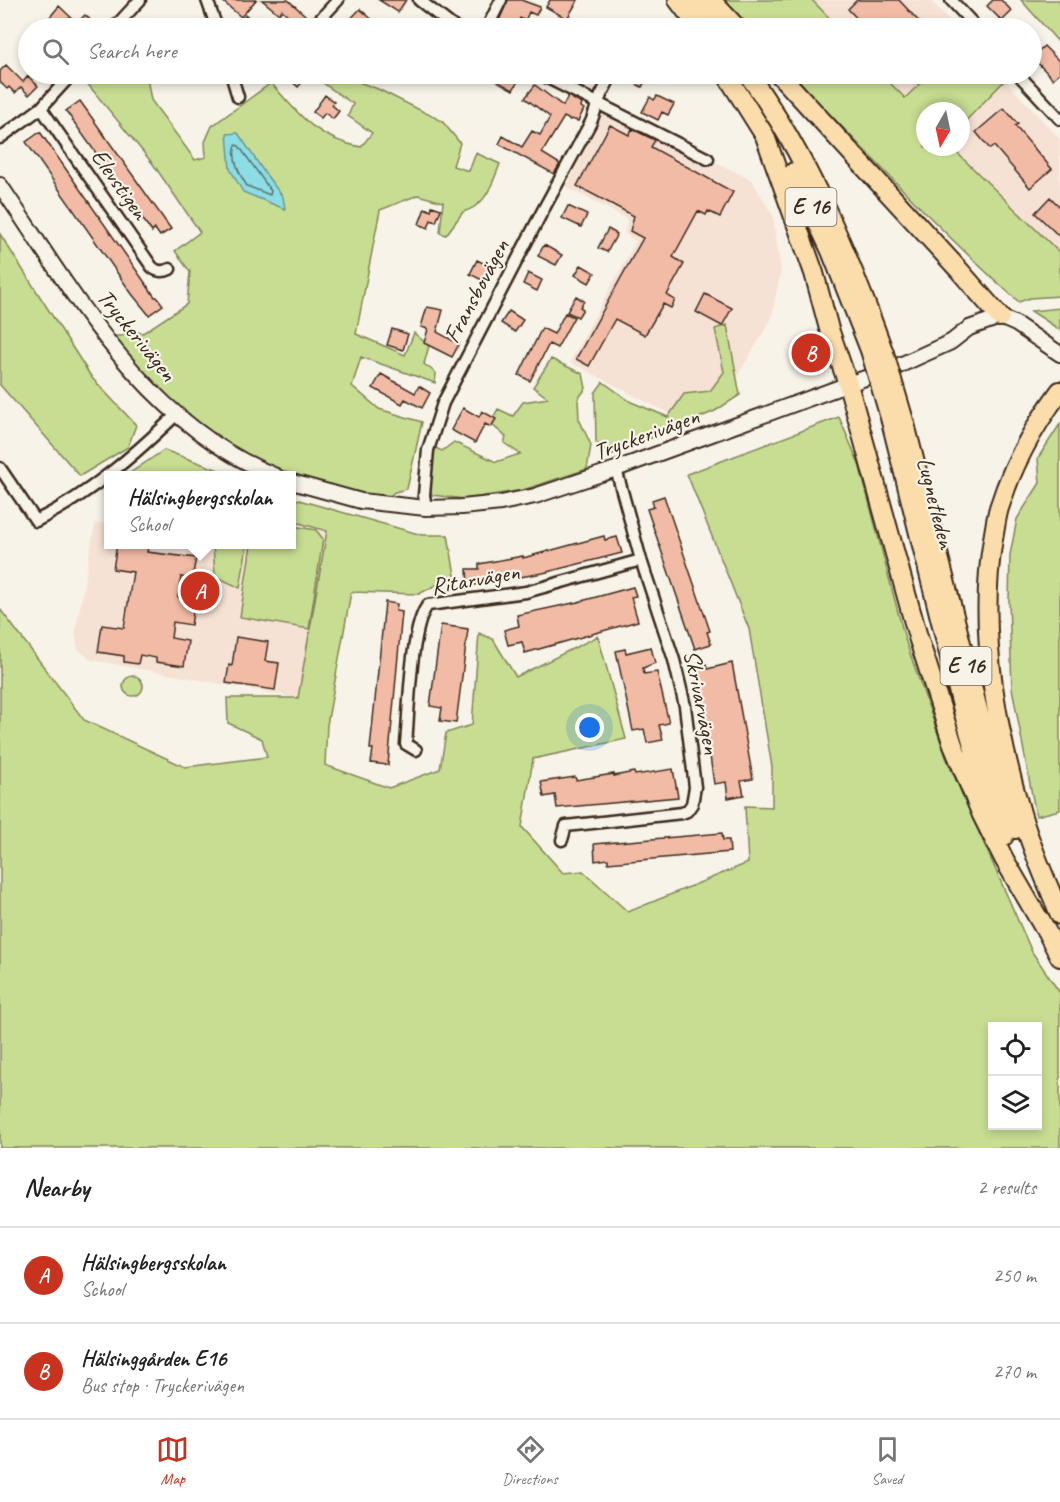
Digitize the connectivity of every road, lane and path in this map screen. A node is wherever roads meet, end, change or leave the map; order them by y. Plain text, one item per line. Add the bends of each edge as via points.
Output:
1 (140, 0) edge
2 (207, 0) edge
3 (338, 0) edge
4 (419, 0) edge
5 (501, 0) edge
6 (711, 0) edge
7 (951, 0) edge
8 (685, 2) edge
9 (123, 18) edge
10 (213, 18) edge
11 (321, 18) edge
12 (442, 18) edge
13 (492, 18) edge
14 (693, 18) edge
15 (704, 18) edge
16 (728, 18) edge
17 (968, 18) edge
18 (63, 84) edge
19 (234, 84) edge
20 (559, 84) edge
21 (607, 84) edge
22 (732, 84) edge
23 (741, 84) edge
24 (755, 84) edge
25 (788, 84) edge
26 (1027, 84) edge
27 (238, 97) dead end
28 (598, 104) junction
29 (41, 108) junction
30 (1060, 119) edge
31 (0, 138) edge
32 (708, 159) dead end
33 (0, 185) edge
34 (170, 269) dead end
35 (1000, 317) junction
36 (877, 352) junction
37 (1060, 354) edge
38 (848, 384) junction
39 (1060, 391) edge
40 (177, 414) junction
41 (0, 468) edge
42 (616, 469) junction
43 (116, 471) edge
44 (265, 471) edge
45 (104, 479) edge
46 (296, 483) edge
47 (426, 508) junction
48 (641, 560) junction
49 (416, 750) dead end
50 (562, 840) dead end
51 (1060, 915) edge
52 (1052, 927) edge
53 (1060, 957) edge

1 - 9 street
2 - 10 street
3 - 11 street
4 - 12 street
5 - 13 street
6 - 16 highway
7 - 17 street
8 - 14 highway
8 - 15 highway
18 - 29 street
19 - 27 street
20 - 28 street
21 - 28 street, Fransbovägen
22 - 38 highway, E 16 via 765,136
23 - 36 highway, Lugnetleden / E 16 via 815,214
24 - 36 highway, Lugnetleden / E 16 via 817,190 848,258
25 - 35 highway, E 16
26 - 30 street
28 - 32 street
28 - 47 street, Fransbovägen via 443,403 428,450
29 - 31 street
29 - 34 street, Elevstigen via 152,267
33 - 40 street, Tryckerivägen via 110,345 150,391
35 - 37 street
35 - 38 street, Tryckerivägen via 969,328 929,353
36 - 52 highway, Lugnetleden / E 16, bridge via 996,775 1047,902
38 - 42 street, Tryckerivägen
38 - 52 highway, E 16 via 918,637 953,745 1004,859
39 - 51 highway, E 16 via 1011,473 998,510 988,569 987,618 1003,739 1021,813
40 - 43 street
40 - 44 street, Tryckerivägen via 215,444
41 - 45 street via 36,521
42 - 47 street, Tryckerivägen via 543,494 501,503
42 - 48 street, Skrivarvägen
46 - 47 street, Tryckerivägen via 361,501
48 - 49 street, Ritarvägen via 526,592 428,605 420,619 406,744
48 - 50 street, Skrivarvägen via 685,706 695,781 692,804 678,814 566,826
52 - 53 highway, Lugnetleden / E 16

